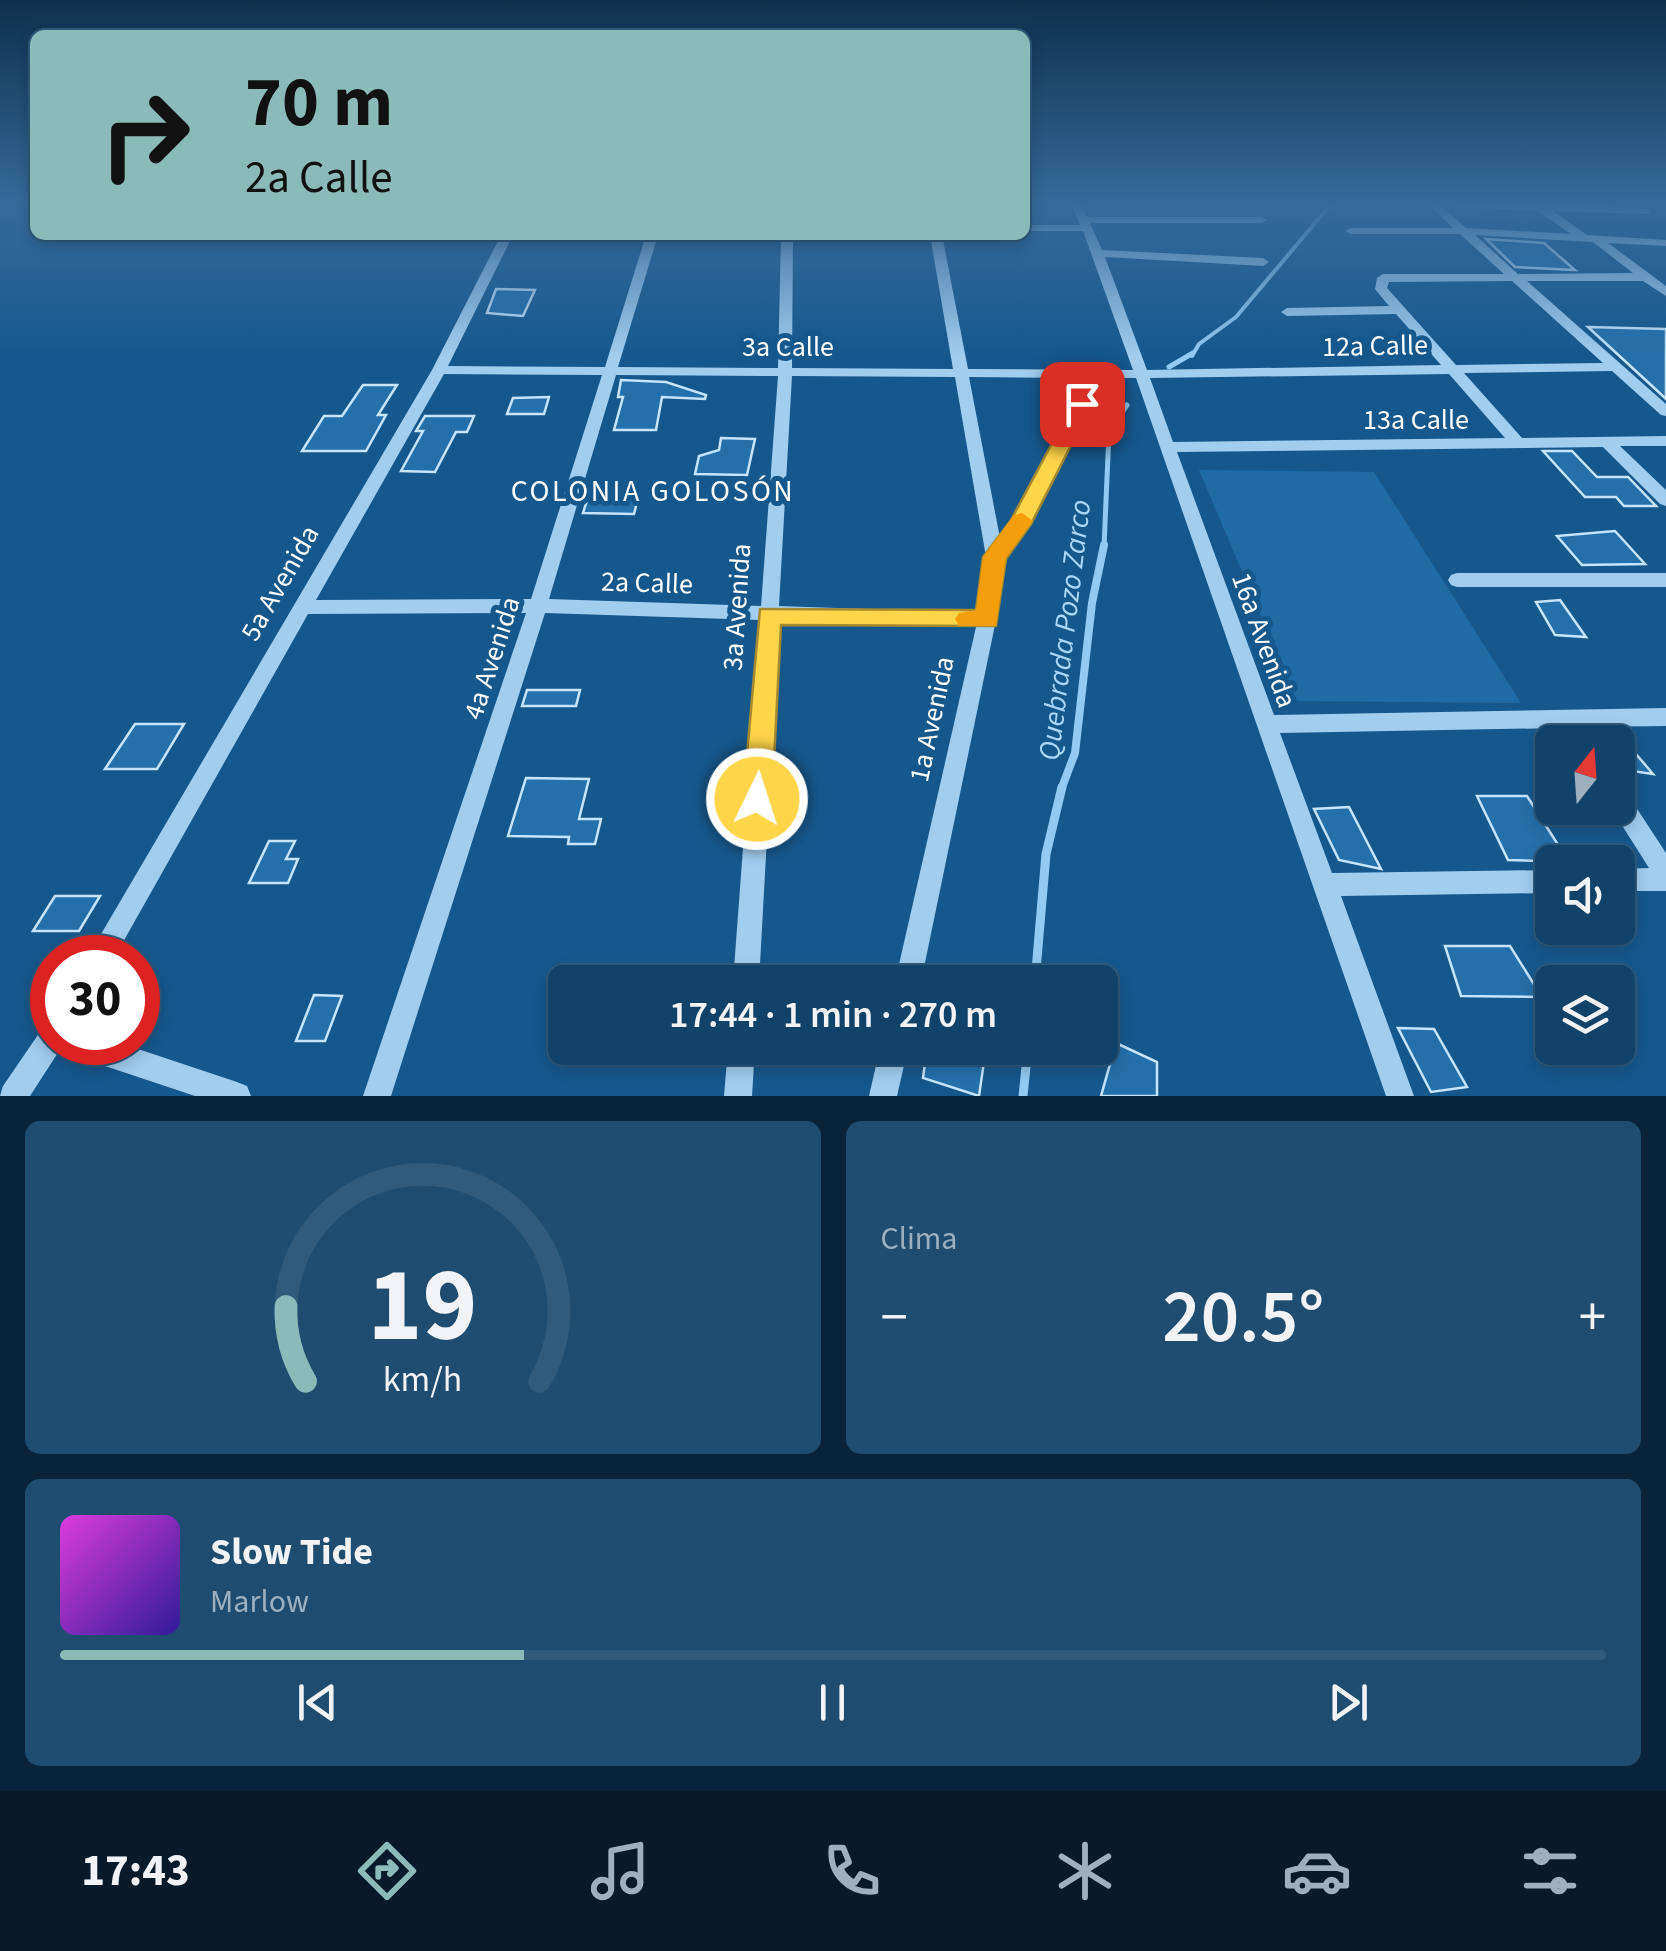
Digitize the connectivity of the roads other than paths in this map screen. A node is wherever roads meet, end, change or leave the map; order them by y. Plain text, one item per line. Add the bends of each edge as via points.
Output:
1 (497, 255) edge
2 (646, 255) edge
3 (787, 255) edge
4 (940, 255) edge
5 (1098, 255) edge
6 (1122, 255) edge
7 (1488, 255) edge
8 (1614, 255) edge
9 (1264, 262) dead end
10 (1510, 276) junction
11 (1644, 277) junction
12 (1666, 292) edge
13 (1400, 310) junction
14 (1287, 312) dead end
15 (1614, 366) junction
16 (439, 370) junction
17 (1454, 370) junction
18 (613, 372) junction
19 (960, 372) junction
20 (786, 373) junction
21 (1098, 374) junction
22 (1138, 374) junction
23 (1666, 412) edge
24 (1666, 441) edge
25 (1608, 443) junction
26 (1519, 444) junction
27 (1166, 447) junction
28 (1666, 500) edge
29 (994, 557) junction
30 (1457, 580) dead end
31 (1666, 580) edge
32 (538, 606) junction
33 (304, 607) junction
34 (769, 615) junction
35 (987, 620) junction
36 (1666, 717) edge
37 (1567, 720) junction
38 (1265, 724) junction
39 (1570, 725) edge
40 (1634, 825) edge
41 (1666, 877) edge
42 (1635, 879) edge
43 (1535, 881) edge
44 (1324, 885) junction
45 (113, 935) edge
46 (747, 965) edge
47 (912, 965) edge
48 (34, 1065) edge
49 (144, 1065) edge
50 (741, 1065) edge
51 (890, 1065) edge
52 (13, 1096) edge
53 (236, 1096) edge
54 (377, 1096) edge
55 (738, 1096) edge
56 (883, 1096) edge
57 (1400, 1096) edge

1 - 16 street, 5a Avenida
2 - 18 street, 4a Avenida
3 - 20 street, 3a Avenida
4 - 19 street
5 - 22 street, 16a Avenida
6 - 9 street
7 - 10 street
8 - 11 street
10 - 11 street
10 - 13 street via 1383,278 1381,288
10 - 15 street
11 - 12 street
13 - 14 street
13 - 17 street
15 - 17 street, 12a Calle
15 - 23 street
16 - 18 street, 3a Calle
16 - 33 street, 5a Avenida
17 - 22 street, 12a Calle
17 - 26 street
18 - 20 street, 3a Calle
18 - 32 street, 4a Avenida
19 - 20 street, 3a Calle
19 - 21 street, 3a Calle
19 - 29 street
20 - 34 street, 3a Avenida
21 - 22 street, 3a Calle
21 - 29 street via 1020,524
22 - 27 street, 16a Avenida
24 - 25 street, 13a Calle
25 - 26 street, 13a Calle
25 - 28 street
26 - 27 street, 13a Calle
27 - 38 street, 16a Avenida
29 - 35 street, 1a Avenida
30 - 31 street
32 - 33 street, 2a Calle
32 - 34 street, 2a Calle
32 - 54 street, 4a Avenida
33 - 45 street, 5a Avenida
34 - 35 street, 2a Calle
34 - 46 street, 3a Avenida
35 - 47 street, 1a Avenida
36 - 37 street
37 - 38 street
37 - 39 street
38 - 44 street, 16a Avenida
40 - 41 street
41 - 42 street
43 - 44 street
44 - 57 street, 16a Avenida
48 - 52 street
49 - 53 street
50 - 55 street
51 - 56 street

